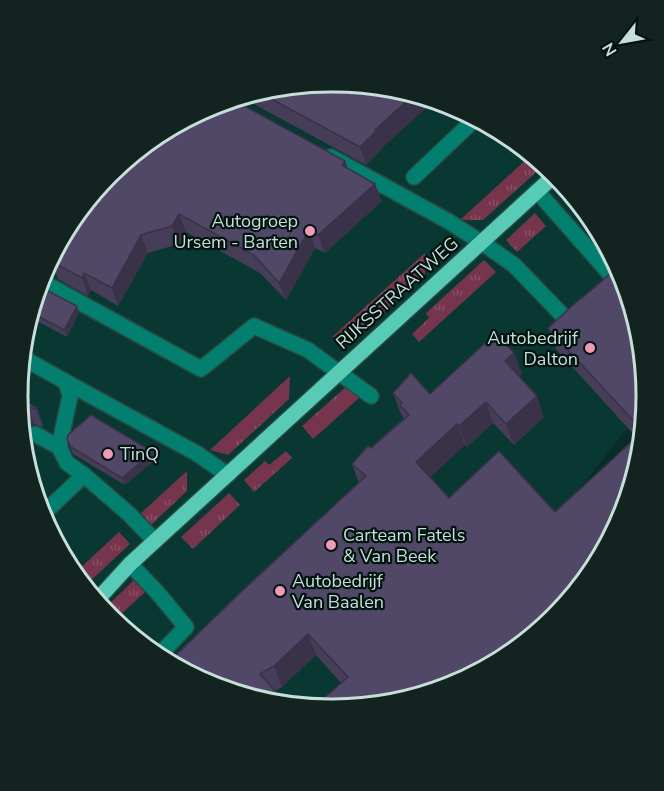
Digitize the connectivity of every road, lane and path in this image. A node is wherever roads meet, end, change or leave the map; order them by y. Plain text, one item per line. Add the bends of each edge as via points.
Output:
1 (469, 125) edge
2 (313, 147) edge
3 (414, 177) dead end
4 (548, 182) edge
5 (537, 191) junction
6 (482, 242) junction
7 (609, 273) edge
8 (50, 286) edge
9 (568, 321) edge
10 (30, 362) edge
11 (339, 373) junction
12 (66, 382) junction
13 (371, 396) dead end
14 (35, 434) dead end
15 (59, 447) junction
16 (84, 475) junction
17 (228, 475) junction
18 (50, 507) edge
19 (155, 541) junction
20 (130, 564) junction
21 (98, 588) edge
22 (102, 594) edge
23 (165, 649) edge

1 - 3 lane
2 - 6 lane
4 - 5 main road, RIJKSSTRAATWEG
5 - 6 main road, RIJKSSTRAATWEG
5 - 7 lane
6 - 9 lane, RIJKSSTRAATWEG via 514,265
6 - 11 main road, RIJKSSTRAATWEG
8 - 11 lane, RIJKSSTRAATWEG via 201,369 254,326 308,350
10 - 12 lane
11 - 13 lane
11 - 17 main road, RIJKSSTRAATWEG
12 - 15 lane via 70,396
12 - 17 lane via 196,453
14 - 15 lane
15 - 16 lane via 67,463
16 - 18 lane
16 - 19 lane
17 - 19 main road, RIJKSSTRAATWEG
19 - 20 main road, RIJKSSTRAATWEG
20 - 21 main road, RIJKSSTRAATWEG
20 - 22 main road, RIJKSSTRAATWEG
20 - 23 lane via 186,627

